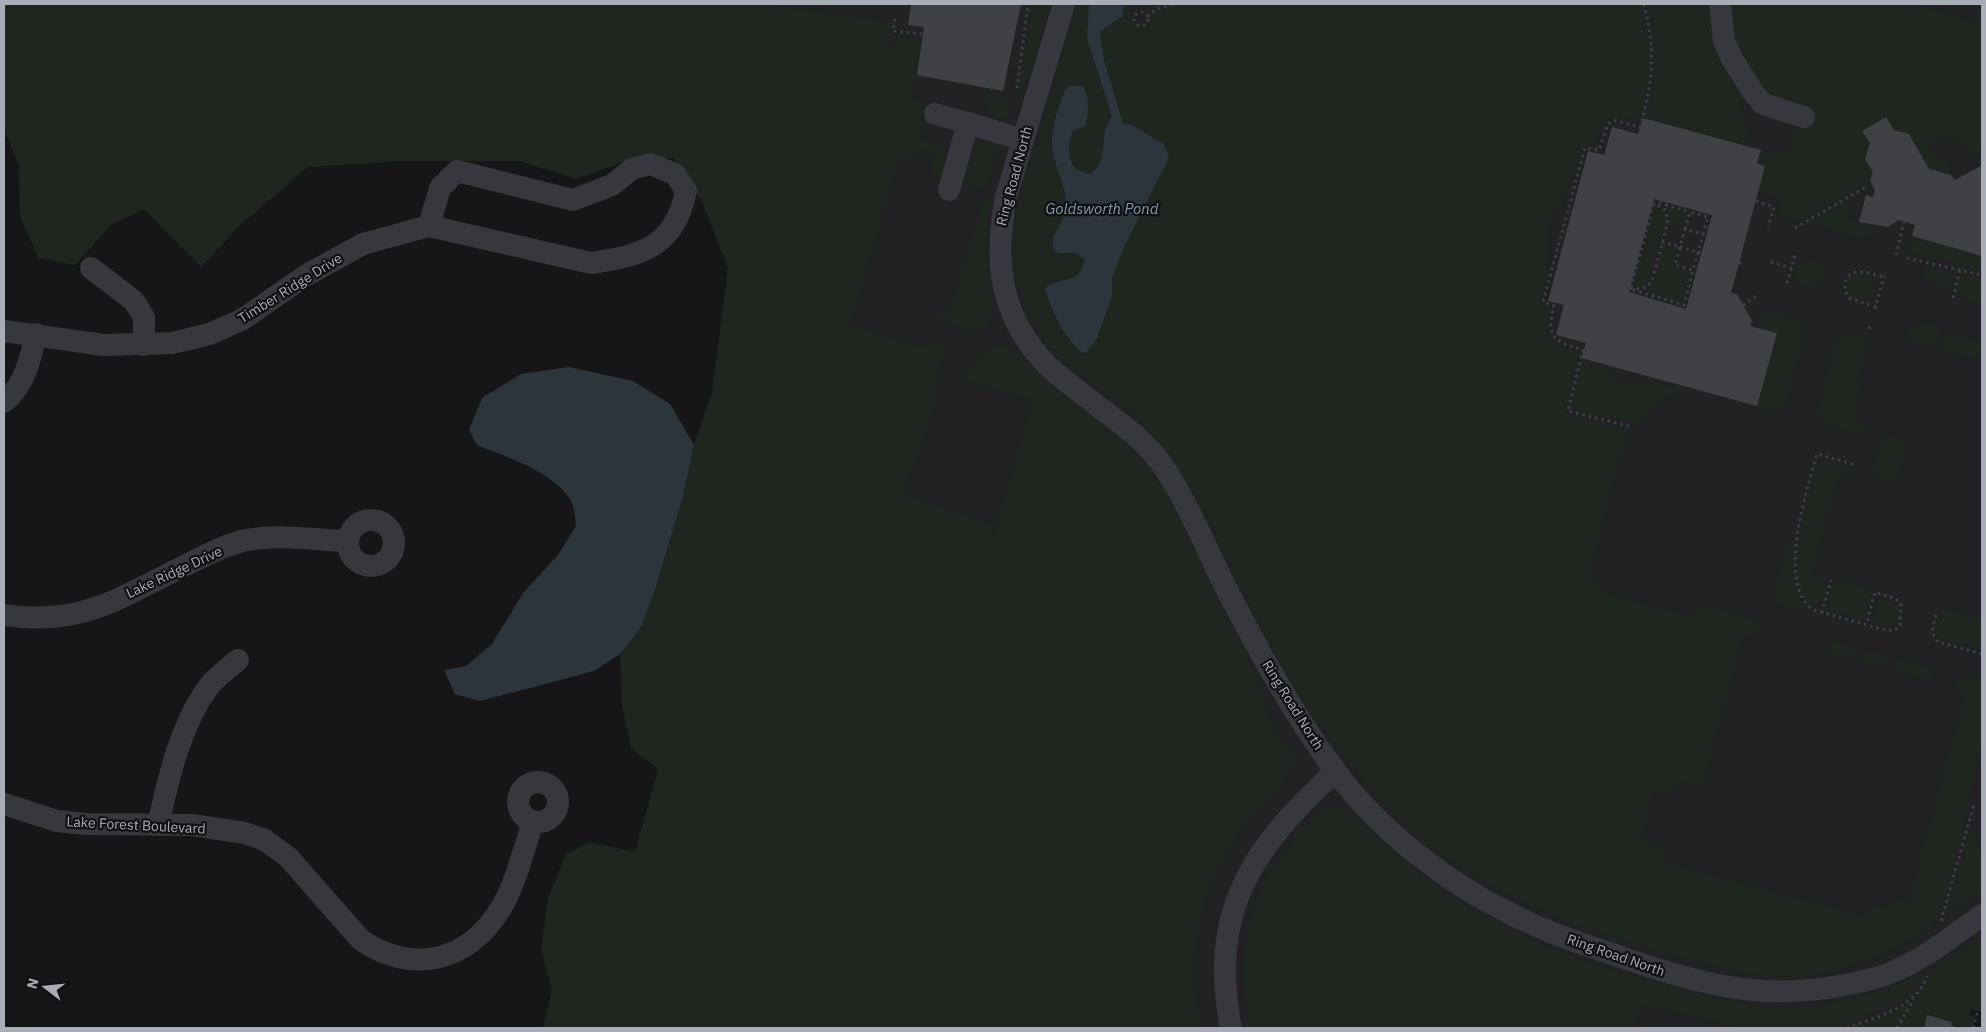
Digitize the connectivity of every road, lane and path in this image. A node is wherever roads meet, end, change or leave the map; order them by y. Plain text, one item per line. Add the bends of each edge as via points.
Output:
1 (1028, 4) edge
2 (1064, 4) edge
3 (1173, 4) edge
4 (1644, 4) edge
5 (1720, 4) edge
6 (1147, 16) junction
7 (894, 19) dead end
8 (923, 34) dead end
9 (1016, 94) dead end
10 (935, 114) dead end
11 (1804, 117) dead end
12 (968, 123) junction
13 (1023, 140) junction
14 (1866, 187) dead end
15 (949, 190) dead end
16 (1756, 202) dead end
17 (1654, 203) junction
18 (1690, 212) junction
19 (1904, 222) dead end
20 (429, 226) junction
21 (1768, 228) dead end
22 (1795, 228) dead end
23 (1685, 229) junction
24 (1703, 234) junction
25 (1662, 242) junction
26 (1680, 247) junction
27 (1700, 252) junction
28 (1796, 252) dead end
29 (1896, 255) dead end
30 (1907, 258) dead end
31 (1771, 262) dead end
32 (91, 268) dead end
33 (1791, 268) junction
34 (1693, 270) junction
35 (1960, 270) junction
36 (1982, 275) edge
37 (1787, 283) dead end
38 (1631, 288) junction
39 (1756, 296) dead end
40 (1953, 298) dead end
41 (1743, 305) dead end
42 (1875, 308) joint
43 (1870, 325) dead end
44 (1870, 329) dead end
45 (4, 331) edge
46 (36, 334) junction
47 (144, 345) junction
48 (4, 402) edge
49 (1629, 426) dead end
50 (1853, 464) dead end
51 (348, 541) dead end
52 (1831, 580) dead end
53 (1822, 613) junction
54 (4, 615) edge
55 (1936, 615) dead end
56 (1866, 625) junction
57 (1982, 654) edge
58 (238, 660) dead end
59 (1335, 772) junction
60 (4, 804) edge
61 (1974, 804) dead end
62 (534, 822) dead end
63 (158, 824) junction
64 (1982, 915) edge
65 (1939, 928) dead end
66 (1929, 968) dead end
67 (1915, 997) junction
68 (1982, 1015) edge
69 (1231, 1028) edge
70 (1847, 1028) edge
71 (1897, 1028) edge
72 (1973, 1028) edge

1 - 9 path
2 - 13 street, Ring Road North
3 - 6 path
4 - 49 path via 1652,33 1652,65 1640,126 1614,120 1608,124 1599,150 1585,148 1543,302 1554,306 1549,325 1554,338 1583,350 1568,411
5 - 11 street via 1724,41 1753,92 1763,104
6 - 6 path via 1145,24 1139,26 1135,23 1138,13
7 - 8 path via 893,31
10 - 12 street
12 - 13 street
12 - 15 street
13 - 59 street, Ring Road North via 1006,198 998,250 1000,274 1014,317 1047,365 1130,430 1162,465 1254,642
14 - 22 path
16 - 21 path via 1774,207
17 - 18 path
17 - 25 path via 1665,210 1668,221
17 - 38 path
18 - 23 path
18 - 24 path via 1708,217
19 - 29 path
20 - 20 street, Timber Ridge Drive via 591,263 616,260 652,248 677,221 686,191 675,174 650,164 632,169 612,185 572,200 457,172 440,188
20 - 47 street, Timber Ridge Drive via 364,244 305,276 260,309 210,334 172,343
23 - 24 path
23 - 26 path
24 - 27 path
25 - 26 path
25 - 38 path via 1652,283 1640,290
26 - 27 path
26 - 34 path via 1675,265
27 - 34 path
28 - 33 path
30 - 35 path
31 - 33 path
32 - 47 street via 134,301 144,317
33 - 37 path
34 - 38 path via 1684,305
35 - 36 path
35 - 40 path
39 - 41 path
42 - 42 path via 1884,276 1858,271 1852,274 1845,288 1849,298
43 - 44 path
45 - 46 street, Timber Ridge Drive
46 - 47 street, Timber Ridge Drive via 104,345
46 - 48 street via 26,372 15,393
50 - 53 path via 1817,454 1798,523 1797,578 1806,605
51 - 54 street, Lake Ridge Drive via 266,538 241,541 208,553 97,609 43,618
52 - 53 path
53 - 56 path
55 - 57 path via 1932,630 1938,642
56 - 56 path via 1895,630 1902,620 1901,604 1875,592
58 - 63 street via 210,685 188,724 170,772
59 - 64 street, Ring Road North via 1380,820 1420,856 1465,887 1513,916 1557,935 1662,971 1751,990 1842,985 1902,968 1934,950
59 - 69 street via 1275,832 1238,896 1224,948 1224,989
60 - 63 street, Lake Forest Boulevard via 57,821
61 - 65 path
62 - 63 street, Lake Forest Boulevard via 502,907 483,933 464,947 436,960 404,959 375,949 361,940 288,857 265,840 245,833 192,825
66 - 67 path via 1922,989
67 - 70 path
67 - 71 path
68 - 72 path via 1977,1014

